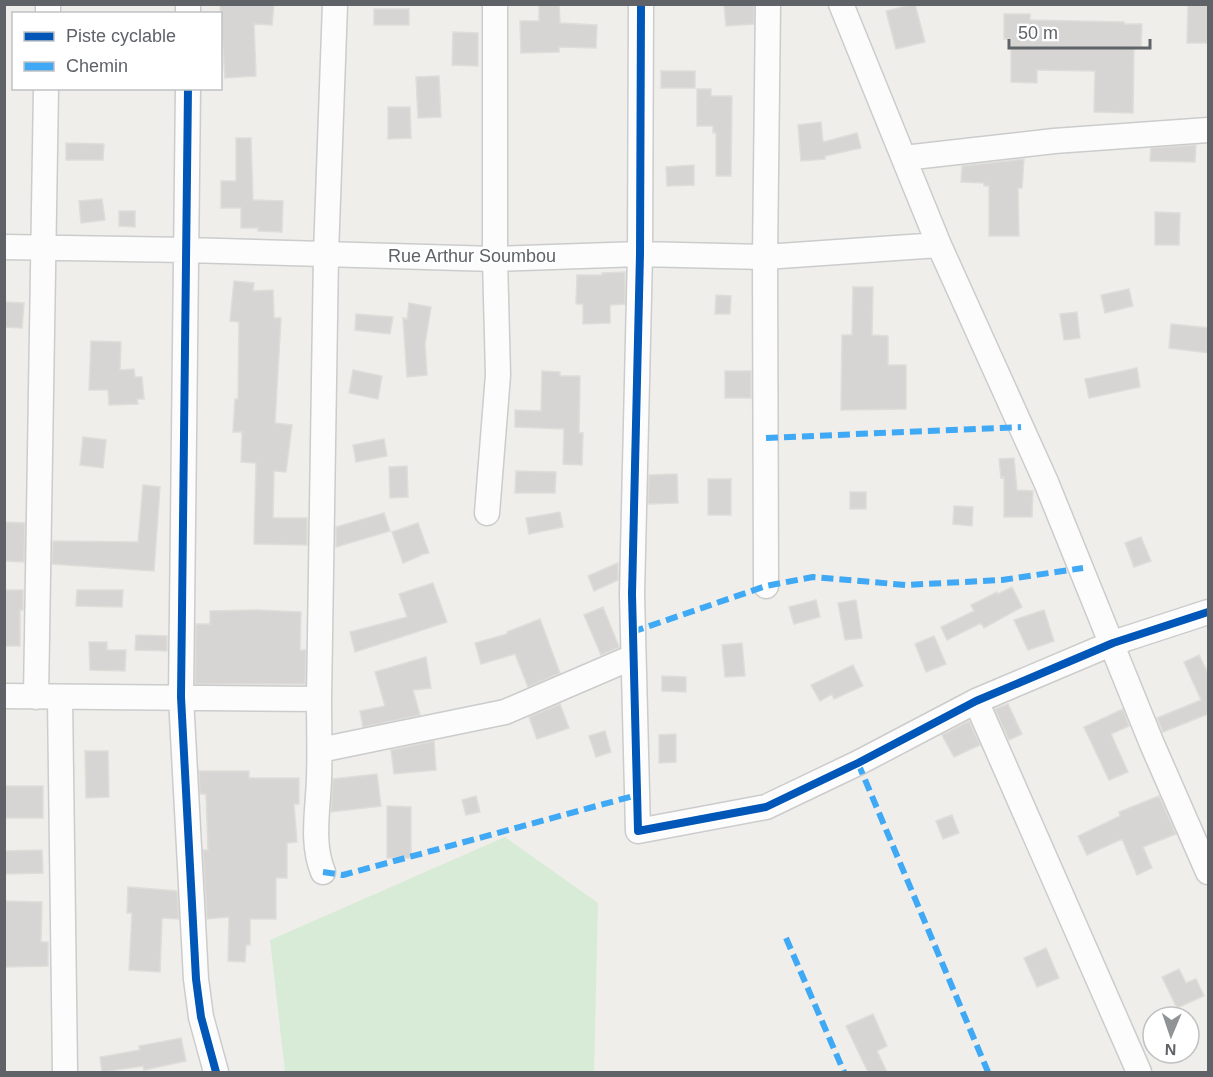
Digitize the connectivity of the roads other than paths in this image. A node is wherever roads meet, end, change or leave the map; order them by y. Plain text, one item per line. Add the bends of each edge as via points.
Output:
1 (335, 4) edge
2 (495, 4) edge
3 (641, 4) edge
4 (768, 4) edge
5 (841, 4) edge
6 (46, 90) edge
7 (188, 90) edge
8 (1209, 130) edge
9 (904, 158) junction
10 (939, 245) junction
11 (4, 247) edge
12 (43, 247) junction
13 (186, 250) junction
14 (326, 254) junction
15 (640, 254) junction
16 (765, 257) junction
17 (495, 259) junction
18 (487, 513) dead end
19 (766, 586) dead end
20 (1209, 612) edge
21 (1113, 643) junction
22 (633, 657) junction
23 (4, 696) edge
24 (36, 697) junction
25 (181, 697) junction
26 (60, 698) junction
27 (319, 699) junction
28 (976, 701) junction
29 (320, 750) junction
30 (323, 872) dead end
31 (1209, 872) edge
32 (66, 1072) edge
33 (216, 1072) edge
34 (1139, 1072) edge

1 - 14 street
2 - 17 street
3 - 15 street
4 - 16 street
5 - 9 street
6 - 12 street
7 - 13 street
8 - 9 street via 1054,141
9 - 10 street
10 - 16 street, Rue Arthur Soumbou
10 - 21 street via 1046,482
11 - 12 street, Rue Arthur Soumbou
12 - 13 street, Rue Arthur Soumbou
12 - 24 street
13 - 14 street, Rue Arthur Soumbou
13 - 25 street
14 - 17 street, Rue Arthur Soumbou
14 - 27 street
15 - 16 street, Rue Arthur Soumbou
15 - 17 street, Rue Arthur Soumbou
15 - 22 street
16 - 19 street
17 - 18 street via 498,375
20 - 21 street
21 - 28 street
21 - 31 street via 1152,744
22 - 28 street via 638,831 766,807
22 - 29 street via 505,712
23 - 24 street
24 - 26 street
25 - 26 street
25 - 27 street
25 - 33 street via 196,979 201,1017
26 - 32 street
27 - 29 street
28 - 34 street
29 - 30 street via 317,857

